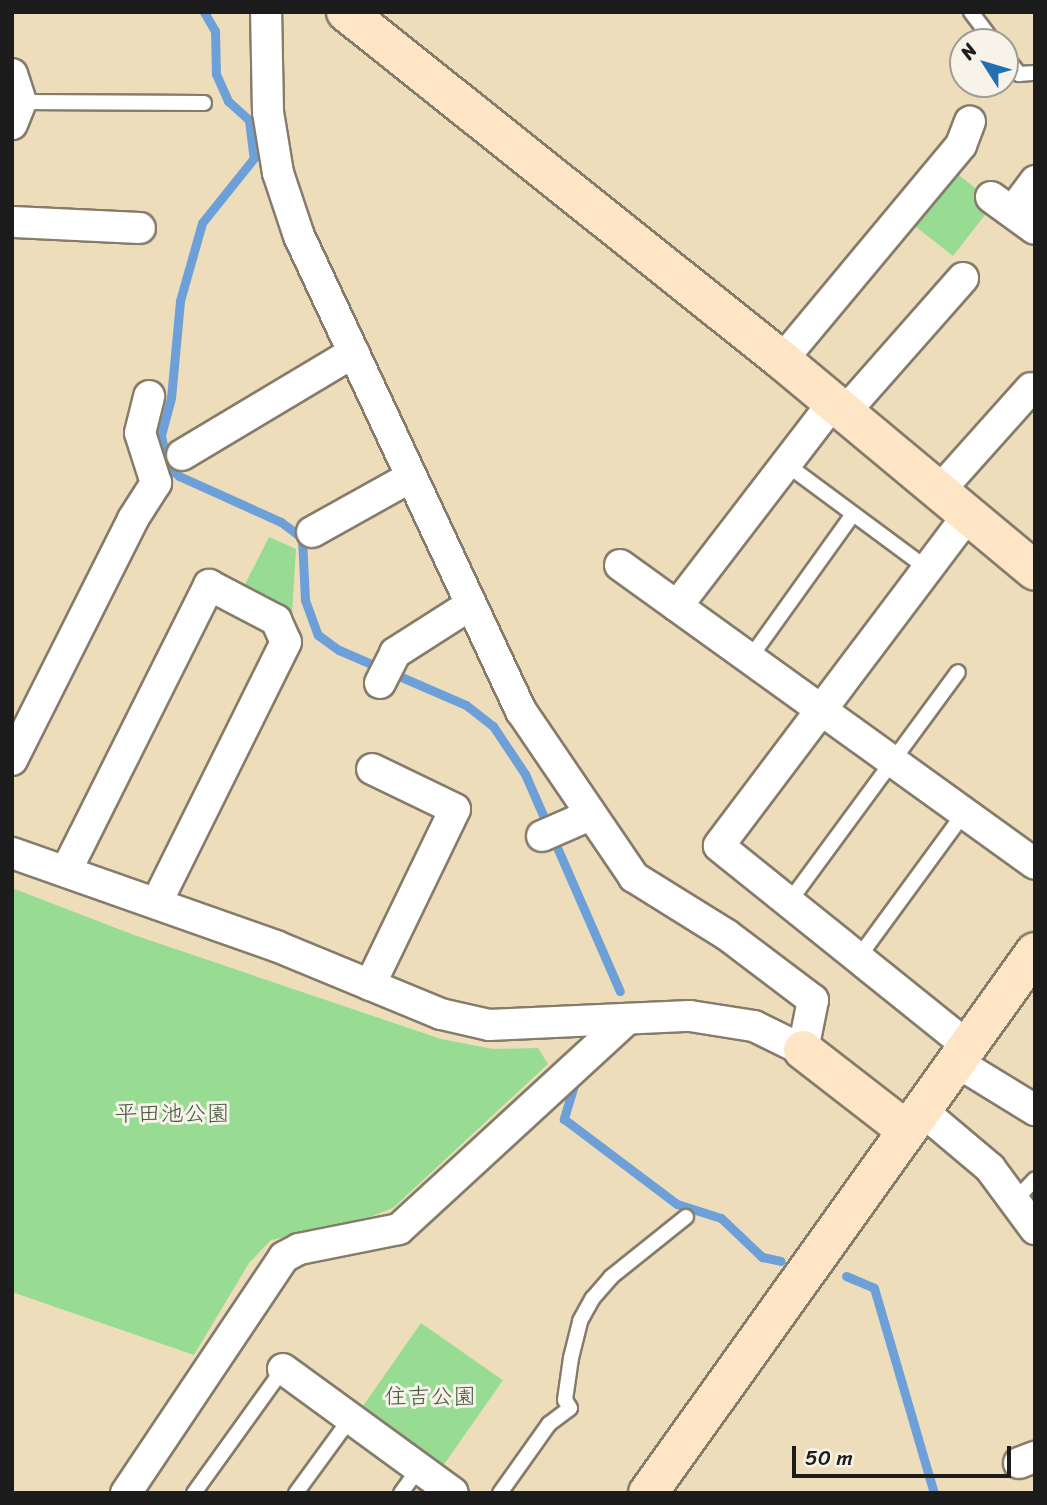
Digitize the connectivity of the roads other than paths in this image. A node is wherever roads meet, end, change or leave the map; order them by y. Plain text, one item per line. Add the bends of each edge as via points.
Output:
1 (266, 12) edge
2 (346, 12) edge
3 (971, 12) edge
4 (983, 28) edge
5 (15, 100) edge
6 (204, 103) dead end
7 (970, 122) dead end
8 (1035, 181) edge
9 (1013, 212) edge
10 (12, 222) edge
11 (140, 228) dead end
12 (963, 278) dead end
13 (354, 352) junction
14 (782, 360) junction
15 (1031, 388) dead end
16 (149, 396) dead end
17 (839, 408) junction
18 (182, 455) dead end
19 (786, 464) junction
20 (411, 477) junction
21 (939, 491) junction
22 (853, 514) junction
23 (968, 515) junction
24 (312, 532) dead end
25 (620, 565) dead end
26 (928, 569) junction
27 (1035, 571) edge
28 (470, 605) junction
29 (677, 606) junction
30 (750, 658) junction
31 (958, 672) dead end
32 (380, 683) dead end
33 (820, 708) junction
34 (12, 760) edge
35 (894, 762) junction
36 (372, 769) dead end
37 (964, 813) junction
38 (12, 853) edge
39 (1035, 864) edge
40 (66, 871) junction
41 (789, 902) junction
42 (156, 904) junction
43 (1035, 952) edge
44 (858, 958) junction
45 (370, 985) junction
46 (627, 1020) junction
47 (803, 1050) junction
48 (961, 1053) junction
49 (1035, 1110) edge
50 (912, 1119) junction
51 (1035, 1178) edge
52 (1014, 1201) junction
53 (686, 1217) dead end
54 (1035, 1229) edge
55 (283, 1369) joint
56 (350, 1419) junction
57 (419, 1468) junction
58 (126, 1493) edge
59 (194, 1493) edge
60 (296, 1493) edge
61 (401, 1493) edge
62 (453, 1493) edge
63 (500, 1493) edge
64 (648, 1493) edge

1 - 13 street via 268,112 278,173 299,236
2 - 14 street
3 - 4 lane
5 - 6 lane
7 - 14 street via 961,145
8 - 9 street
10 - 11 street
12 - 17 street
13 - 18 street
13 - 20 street
14 - 17 street
15 - 21 street
16 - 34 street via 140,433 156,483 133,519
17 - 19 street
17 - 21 street
19 - 22 lane
19 - 29 street
20 - 24 street
20 - 28 street
21 - 23 street
22 - 26 lane
22 - 30 lane
23 - 26 street
23 - 27 street
25 - 29 street
26 - 33 street
28 - 32 street via 395,653
28 - 47 street via 521,711 567,825 634,877 727,935 813,1000
29 - 30 street
30 - 33 street
31 - 35 lane
33 - 35 street
33 - 41 street via 719,846
35 - 37 street
35 - 41 lane
36 - 45 street via 454,810
37 - 39 street
37 - 44 lane
38 - 40 street
40 - 42 street
40 - 42 street via 209,585 276,620 286,642
41 - 44 street
42 - 45 street
43 - 48 street
44 - 48 street
45 - 46 street via 441,1014 489,1025
46 - 47 street via 690,1016 754,1026
46 - 58 street via 400,1229 284,1257
47 - 50 street
48 - 49 street
48 - 50 street
50 - 52 street via 990,1168
50 - 64 street
51 - 52 lane
52 - 54 street
53 - 63 lane via 611,1277 593,1298 580,1321 571,1358 565,1400 570,1408 549,1424
55 - 56 street
55 - 59 lane
56 - 57 street
56 - 60 lane
57 - 61 lane
57 - 62 street

